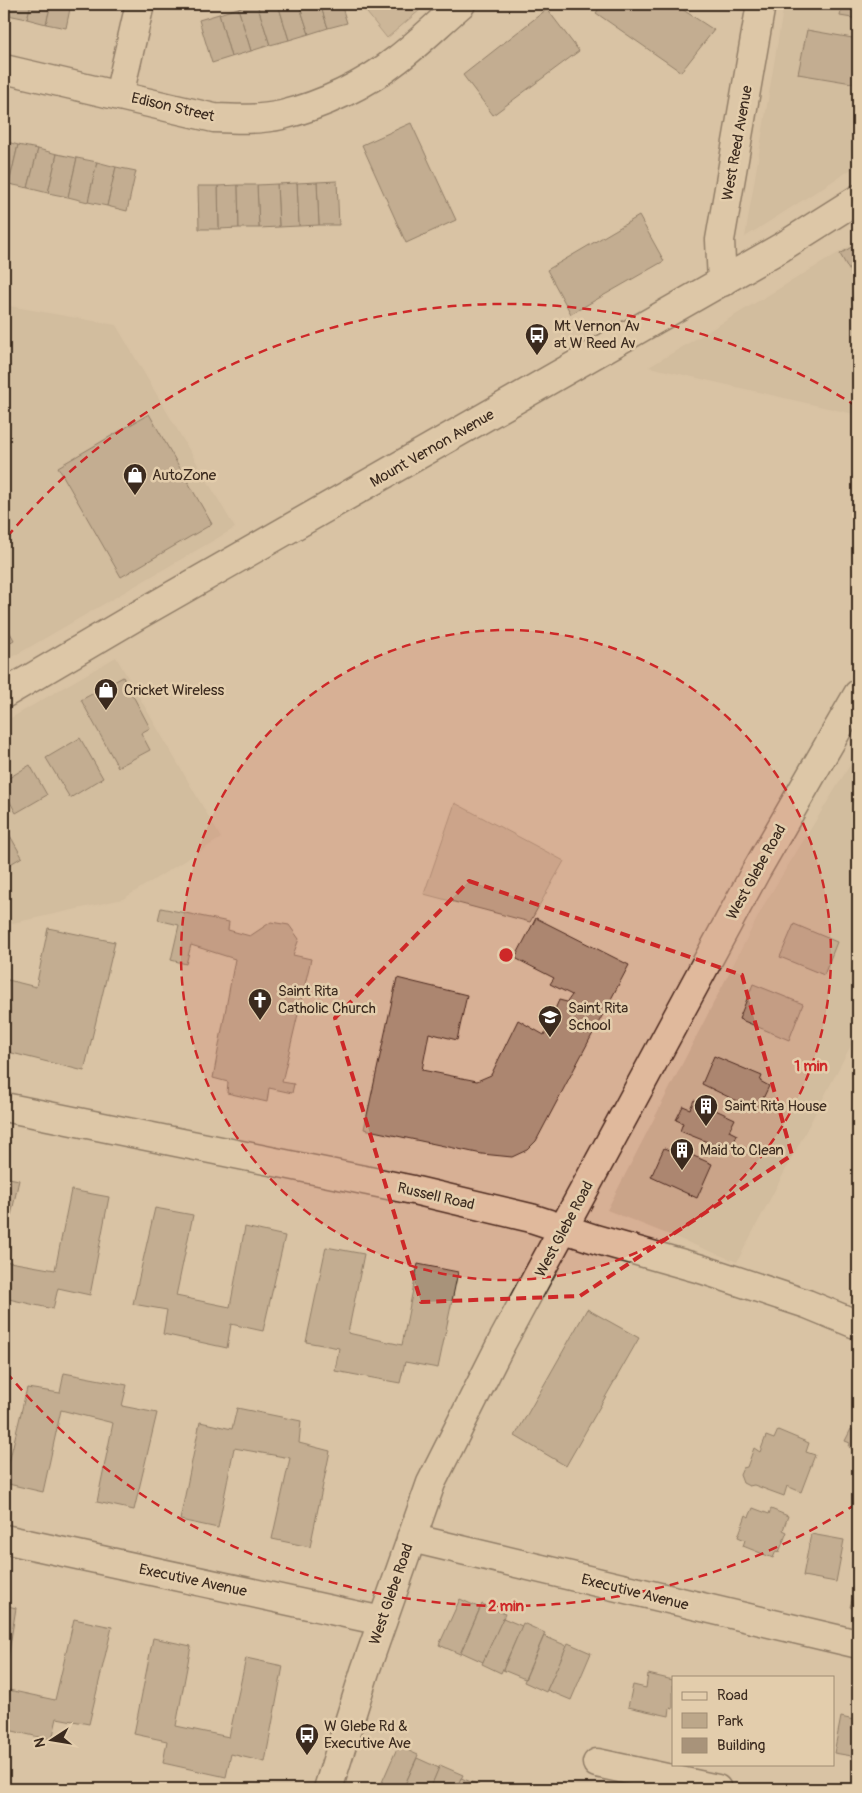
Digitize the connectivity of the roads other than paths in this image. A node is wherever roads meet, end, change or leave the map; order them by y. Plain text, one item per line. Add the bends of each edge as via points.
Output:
1 (140, 4) edge
2 (461, 4) edge
3 (762, 4) edge
4 (4, 69) edge
5 (119, 95) junction
6 (858, 199) edge
7 (722, 282) junction
8 (4, 694) edge
9 (858, 694) edge
10 (4, 1107) edge
11 (564, 1230) junction
12 (858, 1325) edge
13 (411, 1538) junction
14 (4, 1539) edge
15 (382, 1621) junction
16 (858, 1644) edge
17 (598, 1762) dead end
18 (328, 1789) edge
19 (717, 1789) edge

1 - 5 street
2 - 5 street, Edison Street via 398,59 366,81 334,97 282,115 249,119 214,118
3 - 7 street, West Reed Avenue via 720,240
4 - 5 street, Edison Street
6 - 7 street, Mount Vernon Avenue
7 - 8 street, Mount Vernon Avenue
9 - 11 street, West Glebe Road via 756,871
10 - 11 street, Russell Road via 413,1190 531,1218
11 - 12 street, Russell Road via 718,1275 807,1304
11 - 13 street, West Glebe Road via 502,1342 431,1483
13 - 15 street, West Glebe Road
13 - 16 street, Executive Avenue
14 - 15 street, Executive Avenue
15 - 18 street, West Glebe Road
17 - 19 street

